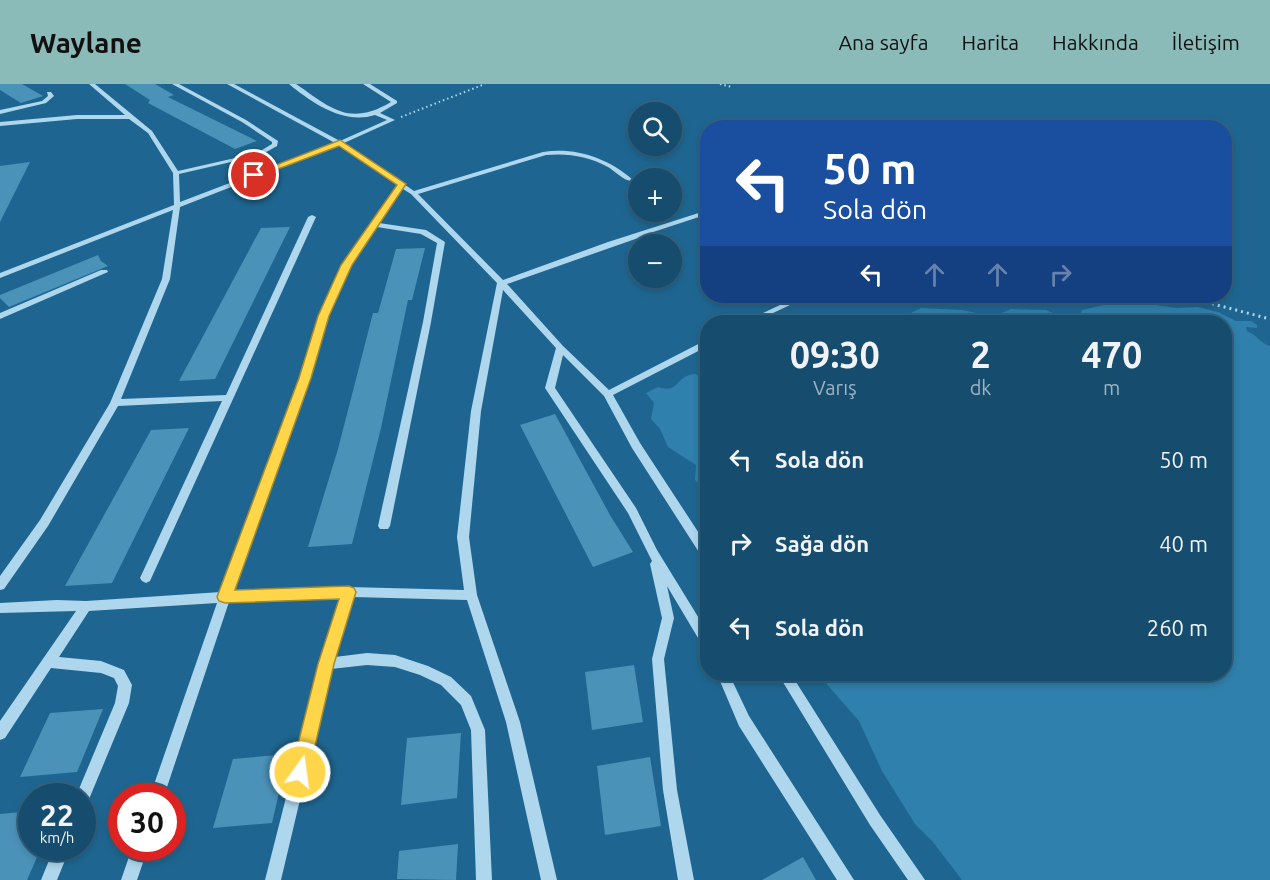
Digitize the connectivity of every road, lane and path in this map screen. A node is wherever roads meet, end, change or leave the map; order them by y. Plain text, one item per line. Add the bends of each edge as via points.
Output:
1 (92, 84) edge
2 (175, 84) edge
3 (230, 84) edge
4 (292, 84) edge
5 (366, 84) edge
6 (485, 84) edge
7 (720, 84) edge
8 (732, 87) dead end
9 (49, 93) dead end
10 (0, 112) edge
11 (377, 114) junction
12 (130, 117) junction
13 (392, 120) junction
14 (0, 124) edge
15 (340, 142) junction
16 (176, 172) junction
17 (628, 178) edge
18 (402, 184) junction
19 (413, 193) junction
20 (177, 205) junction
21 (700, 215) edge
22 (312, 217) dead end
23 (374, 224) junction
24 (642, 234) edge
25 (628, 239) edge
26 (104, 272) dead end
27 (0, 276) edge
28 (500, 284) junction
29 (790, 303) edge
30 (959, 303) edge
31 (1038, 303) edge
32 (1208, 303) edge
33 (763, 315) edge
34 (0, 316) edge
35 (1270, 320) edge
36 (700, 346) edge
37 (560, 348) junction
38 (608, 394) junction
39 (227, 398) junction
40 (115, 403) junction
41 (384, 526) dead end
42 (700, 545) edge
43 (653, 554) junction
44 (146, 578) dead end
45 (0, 585) edge
46 (349, 592) junction
47 (471, 595) junction
48 (225, 597) junction
49 (86, 606) junction
50 (0, 608) edge
51 (700, 631) edge
52 (48, 662) junction
53 (326, 664) junction
54 (726, 681) edge
55 (788, 681) edge
56 (0, 733) edge
57 (89, 783) edge
58 (161, 783) edge
59 (57, 861) edge
60 (136, 861) edge
61 (49, 880) edge
62 (129, 880) edge
63 (273, 880) edge
64 (484, 880) edge
65 (549, 880) edge
66 (686, 880) edge
67 (846, 880) edge
68 (917, 880) edge

1 - 12 street
2 - 16 street via 275,141 275,145 259,154
3 - 15 street
4 - 11 street via 340,115 356,118
5 - 11 street via 395,102
6 - 13 path
7 - 8 path
9 - 10 street via 51,96 44,102
11 - 13 street
12 - 14 street
12 - 16 street via 150,132
13 - 15 street
15 - 18 street
15 - 20 street
16 - 20 street
17 - 19 street via 586,155 563,151
18 - 19 street
18 - 23 street
19 - 28 street
20 - 27 street
20 - 40 street via 166,279
21 - 24 street
22 - 39 street
23 - 41 street via 423,232 441,242
23 - 48 street via 346,265 323,316 305,378
25 - 28 street
26 - 34 street
28 - 37 street
28 - 47 street via 476,411 462,537
29 - 33 street
30 - 31 path
32 - 35 path
36 - 38 street
37 - 38 street
37 - 43 street via 550,388 632,511
38 - 42 street
39 - 40 street
39 - 44 street
40 - 45 street via 44,523
43 - 51 street
43 - 66 street via 668,618 658,659 670,790
46 - 47 street
46 - 48 street
46 - 53 street
47 - 65 street via 513,722
48 - 49 street
48 - 58 street
49 - 50 street
49 - 52 street
52 - 56 street
52 - 57 street via 101,668 119,674 125,685 122,703
53 - 63 street
53 - 64 street via 367,659 395,661 446,681 466,702 478,730
54 - 67 street via 744,721
55 - 68 street
59 - 61 street
60 - 62 street

